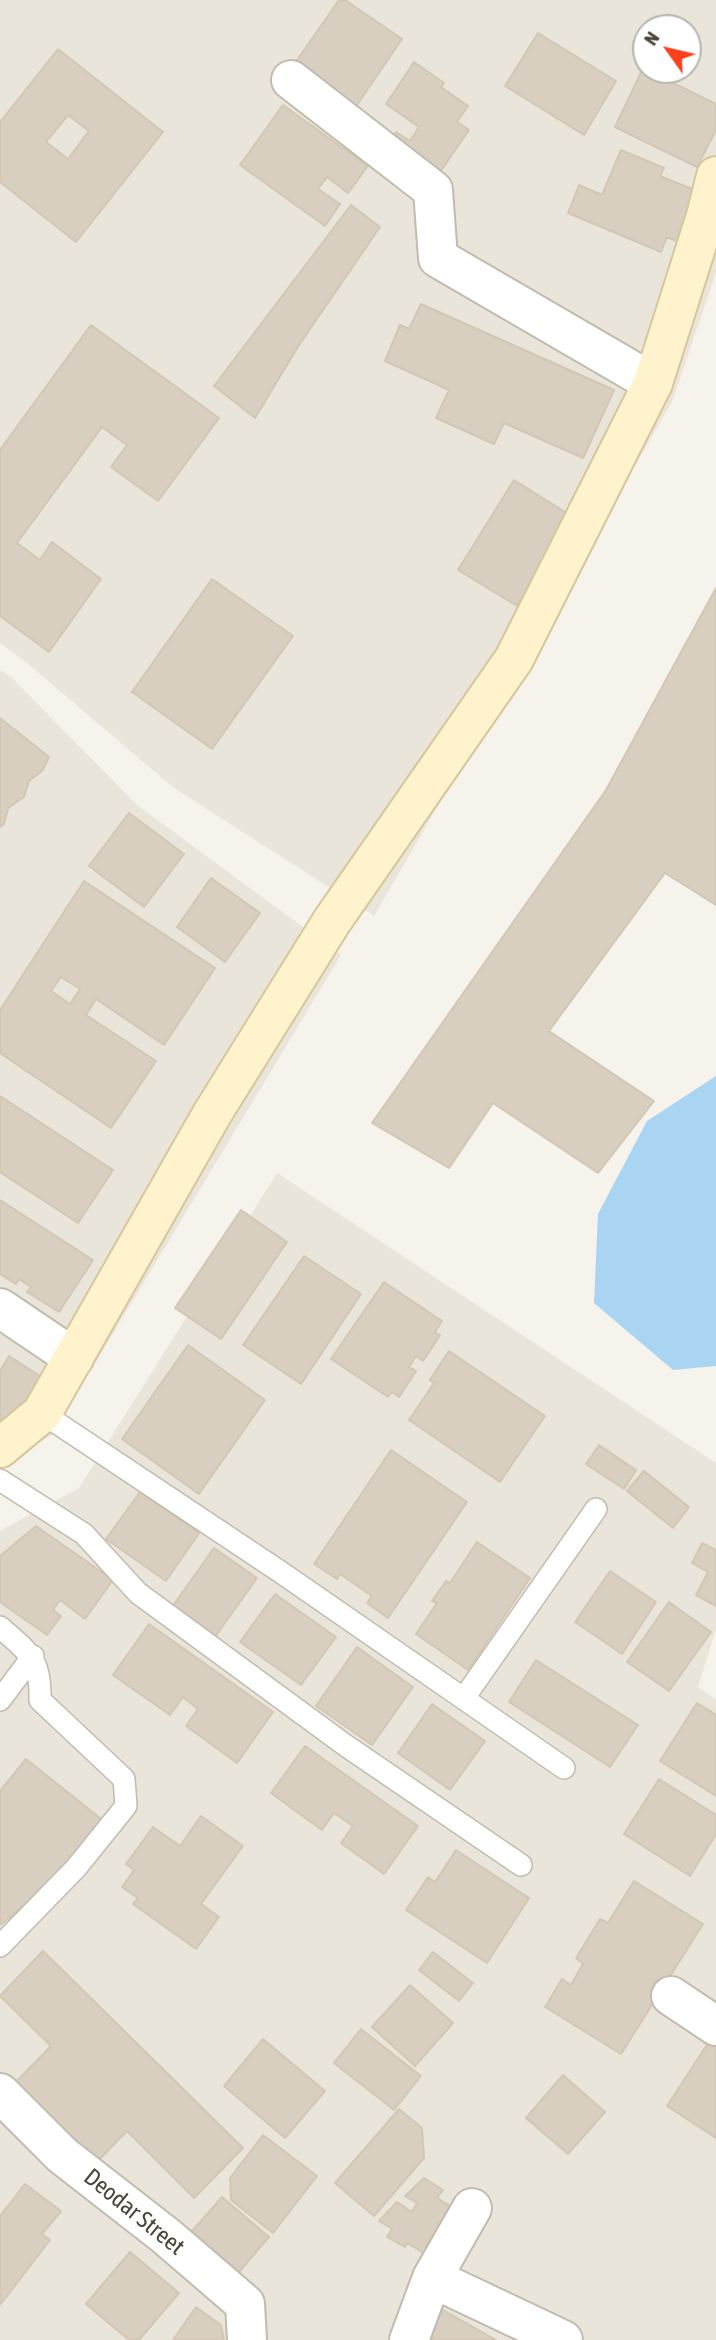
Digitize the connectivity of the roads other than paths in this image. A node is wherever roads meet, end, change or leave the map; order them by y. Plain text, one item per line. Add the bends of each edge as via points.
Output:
1 (291, 80) dead end
2 (716, 176) edge
3 (653, 383) junction
4 (0, 1308) edge
5 (74, 1358) junction
6 (42, 1413) junction
7 (0, 1448) edge
8 (0, 1480) edge
9 (596, 1509) dead end
10 (0, 1627) edge
11 (33, 1656) junction
12 (464, 1698) junction
13 (0, 1700) edge
14 (564, 1768) dead end
15 (521, 1865) dead end
16 (0, 1945) edge
17 (671, 1996) dead end
18 (716, 2026) edge
19 (0, 2093) edge
20 (472, 2208) dead end
21 (432, 2278) junction
22 (247, 2340) edge
23 (409, 2340) edge
24 (563, 2340) edge

1 - 3 street via 433,190 438,258
2 - 3 street
3 - 5 street via 514,659 325,933 212,1114
4 - 5 street
5 - 6 street
6 - 7 street
6 - 12 lane
8 - 15 lane via 84,1534 138,1593 345,1745
9 - 12 lane
10 - 11 lane
11 - 13 lane
11 - 16 lane via 40,1700 124,1779 126,1806 76,1868
12 - 14 lane
17 - 18 street
19 - 22 street, Deodar Street via 62,2155 245,2304
20 - 21 street
21 - 23 street
21 - 24 street

